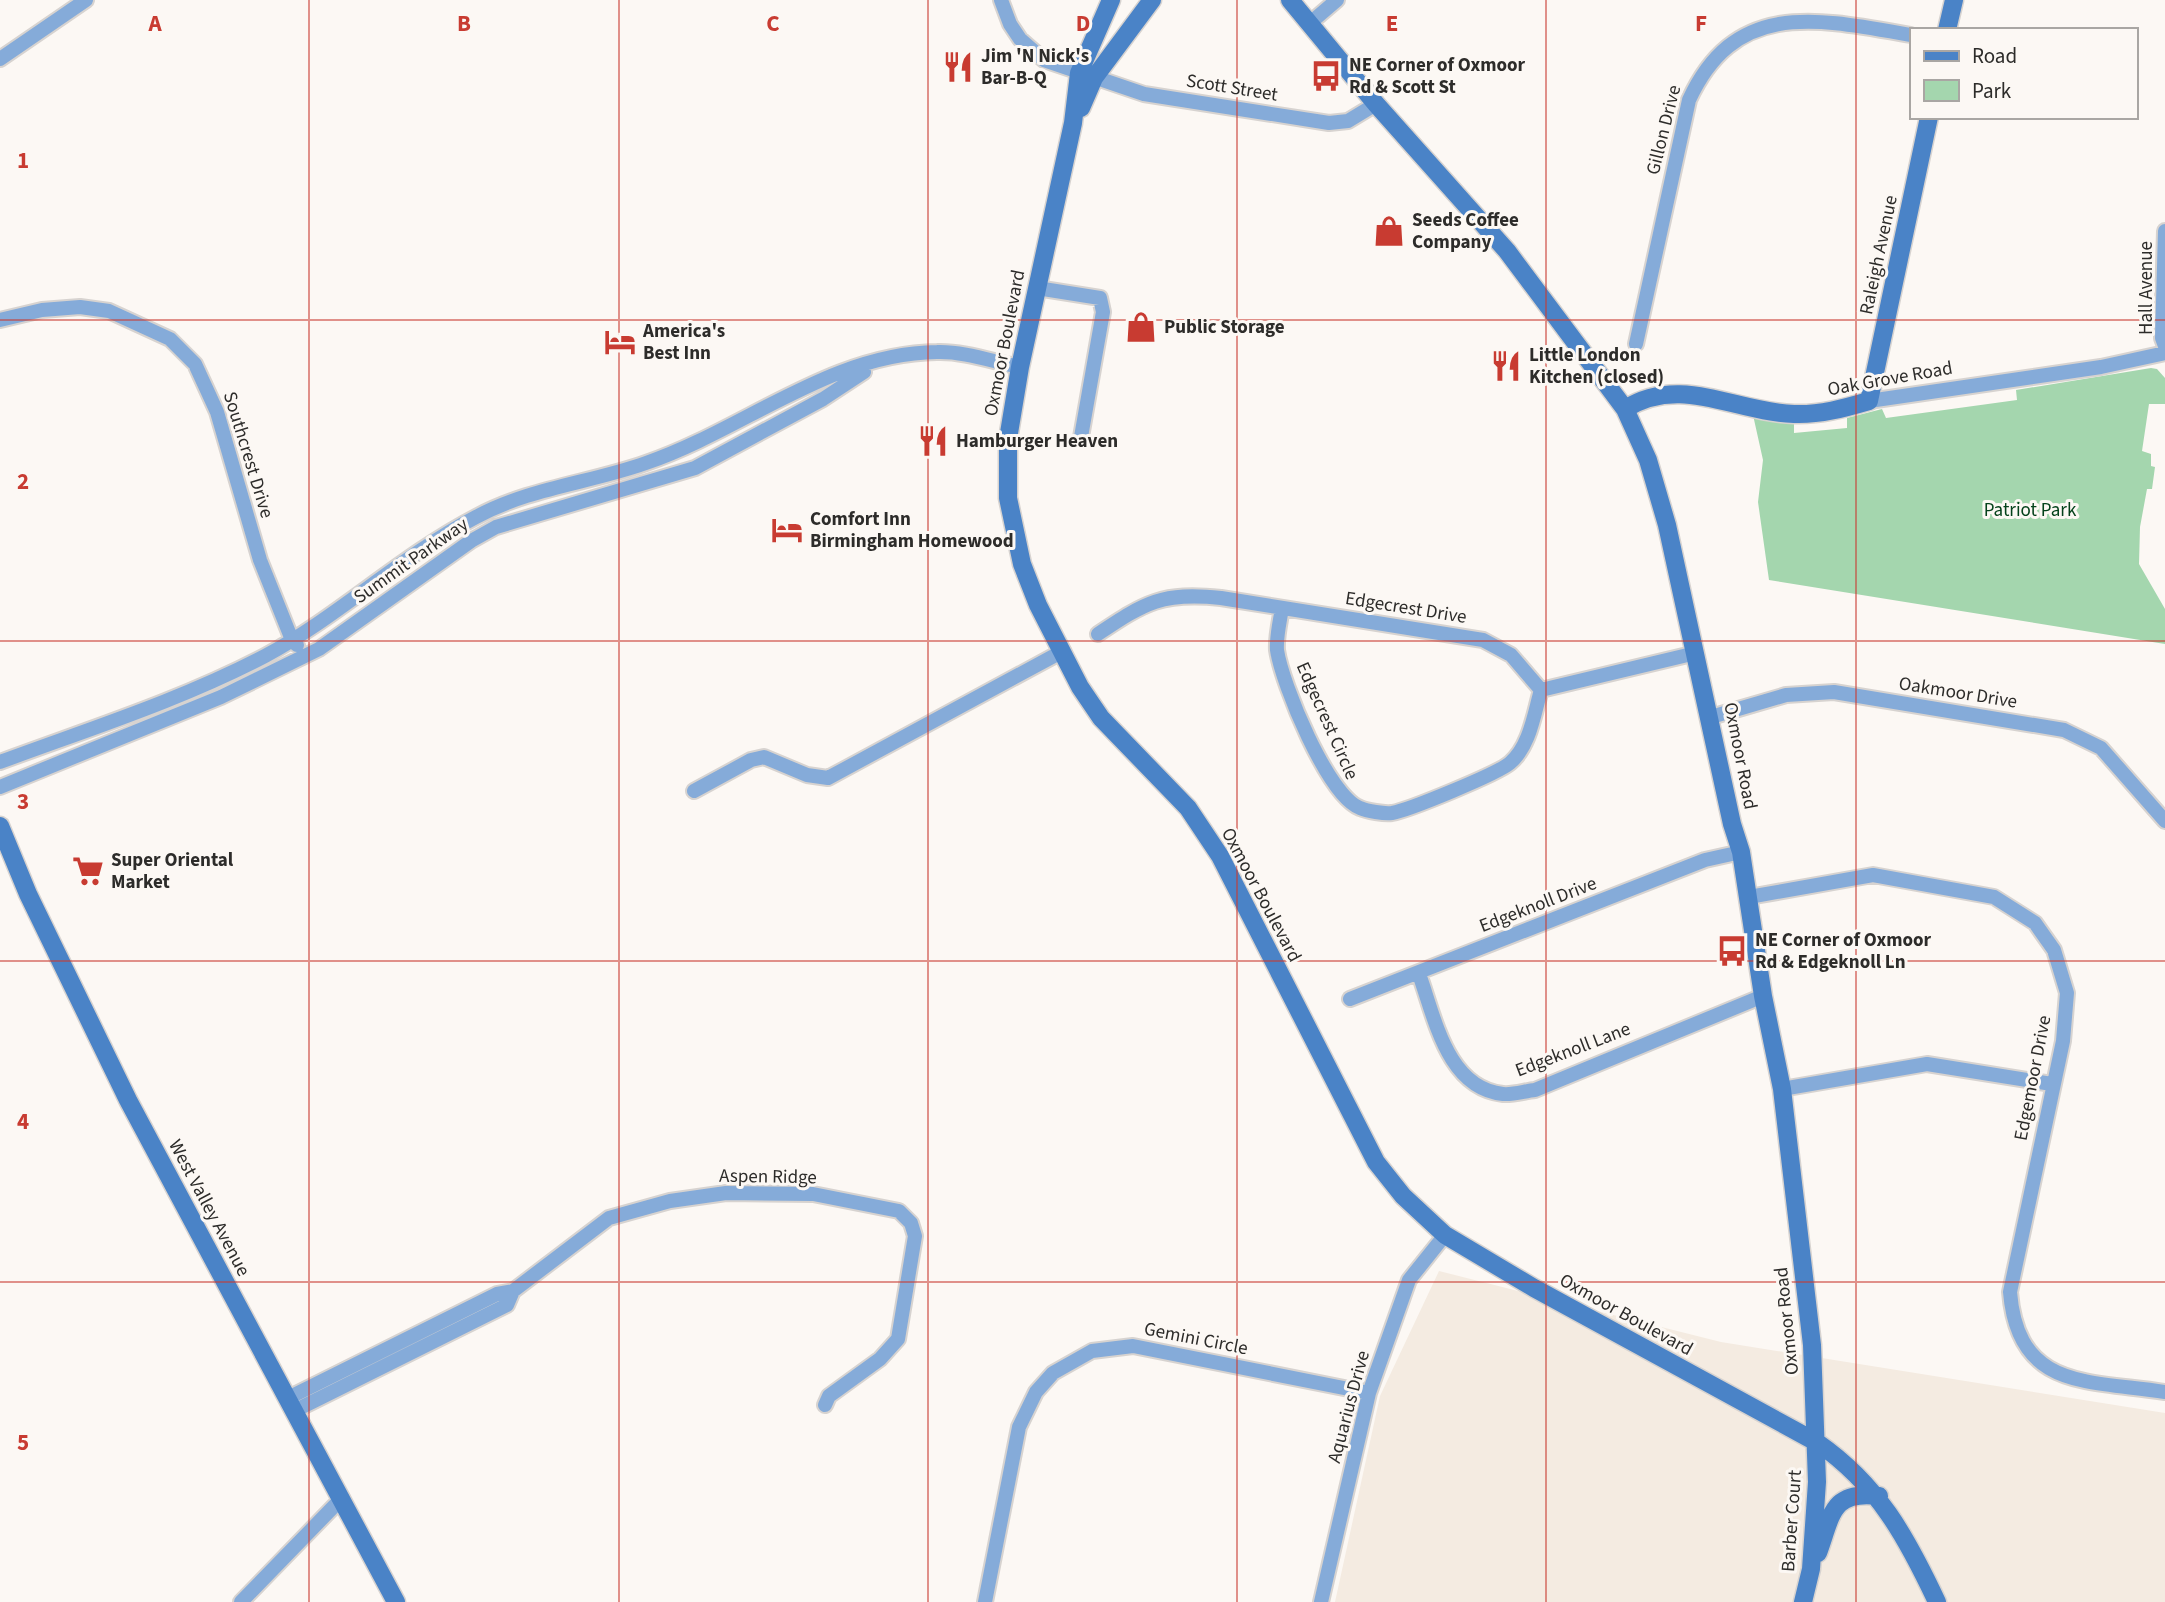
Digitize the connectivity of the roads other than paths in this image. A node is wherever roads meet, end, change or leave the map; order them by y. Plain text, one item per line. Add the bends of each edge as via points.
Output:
1 (86, 0) edge
2 (1001, 0) edge
3 (1111, 0) edge
4 (1152, 0) edge
5 (1290, 0) edge
6 (1337, 0) edge
7 (1954, 0) edge
8 (1309, 24) junction
9 (1947, 28) edge
10 (1910, 35) edge
11 (0, 59) edge
12 (1087, 76) junction
13 (1376, 104) junction
14 (1929, 119) edge
15 (2165, 231) edge
16 (1037, 288) junction
17 (0, 320) edge
18 (1636, 344) dead end
19 (2165, 346) edge
20 (2165, 353) edge
21 (883, 359) junction
22 (1020, 367) junction
23 (1869, 401) junction
24 (1625, 410) junction
25 (1081, 437) dead end
26 (1282, 608) junction
27 (1098, 634) dead end
28 (292, 640) junction
29 (1063, 651) junction
30 (306, 653) junction
31 (1696, 653) junction
32 (1541, 690) junction
33 (1711, 717) junction
34 (0, 762) edge
35 (0, 787) edge
36 (694, 791) dead end
37 (2165, 821) edge
38 (0, 826) edge
39 (1741, 852) junction
40 (1749, 897) junction
41 (1419, 974) junction
42 (1763, 996) junction
43 (1350, 999) dead end
44 (2052, 1084) junction
45 (1782, 1089) junction
46 (1445, 1235) junction
47 (2165, 1391) edge
48 (1368, 1393) junction
49 (291, 1404) junction
50 (825, 1405) dead end
51 (1818, 1443) junction
52 (1878, 1496) junction
53 (342, 1498) junction
54 (1811, 1569) junction
55 (241, 1602) edge
56 (396, 1602) edge
57 (985, 1602) edge
58 (1321, 1602) edge
59 (1804, 1602) edge
60 (1937, 1602) edge

1 - 11 street
2 - 12 street, Scott Street via 1020,39 1044,60
3 - 12 street, Oxmoor Boulevard
4 - 12 street, Oxmoor Boulevard
5 - 8 street, Oxmoor Road
6 - 8 street
7 - 9 street
8 - 13 street, Oxmoor Road
10 - 18 street, Gillon Drive via 1807,16 1762,22 1729,38 1702,68 1689,100
12 - 13 street, Scott Street via 1144,94 1329,123 1348,121
12 - 16 street, Oxmoor Boulevard
13 - 24 street, Oxmoor Road via 1507,251
14 - 23 street, Raleigh Avenue
15 - 19 street, Hall Avenue
16 - 22 street, Oxmoor Boulevard
16 - 25 street via 1100,298 1103,312
17 - 28 street, Southcrest Drive via 42,310 80,307 109,311 170,339 195,364 217,412 260,560
20 - 23 street, Oak Grove Road via 2101,367
21 - 22 street, Summit Parkway via 939,352
21 - 28 street, Summit Parkway via 799,390 645,464 528,495 478,516 428,544
21 - 30 street, Summit Parkway via 823,399 695,468 496,527
22 - 29 street, Oxmoor Boulevard via 1009,439 1009,498 1022,564
23 - 24 street, Oak Grove Road via 1794,414 1674,392 1643,398
24 - 31 street, Oxmoor Road via 1648,460 1667,525
26 - 27 street, Edgecrest Drive via 1178,595 1156,599
26 - 32 street, Edgecrest Drive via 1483,640 1511,655
26 - 32 street, Edgecrest Circle via 1277,648 1284,680 1329,778 1340,794 1359,808 1391,813 1471,783 1509,763 1525,744
28 - 30 street
28 - 34 street, Summit Parkway via 214,682
29 - 36 street via 828,778 807,775 764,757
29 - 46 street, Oxmoor Boulevard via 1101,718 1188,807 1220,856 1376,1162 1403,1196
30 - 35 street, Summit Parkway via 221,697
31 - 32 street
31 - 33 street, Oxmoor Road
33 - 37 street, Oakmoor Drive via 1786,695 1834,692 2064,730 2101,748
33 - 39 street, Oxmoor Road
38 - 49 street, West Valley Avenue via 128,1100
39 - 40 street, Oxmoor Road
39 - 41 street, Edgeknoll Drive via 1705,860
40 - 42 street, Oxmoor Road
40 - 44 street, Edgemoor Drive via 1873,875 1994,897 2035,923 2054,950 2067,993 2063,1041
41 - 42 street, Edgeknoll Lane via 1450,1056 1463,1076 1482,1089 1505,1095 1535,1090
41 - 43 street, Edgeknoll Drive
42 - 45 street, Oxmoor Road
44 - 45 street via 1927,1064
44 - 47 street, Edgemoor Drive via 2010,1292 2020,1339 2038,1362 2056,1375
45 - 51 street, Oxmoor Road via 1812,1345
46 - 48 street, Aquarius Drive via 1409,1280
46 - 51 street, Oxmoor Boulevard
48 - 57 street, Gemini Circle via 1133,1346 1092,1351 1053,1373 1036,1392 1019,1427
48 - 58 street, Aquarius Drive
49 - 50 street, Aspen Ridge via 476,1312 507,1305 513,1292 609,1218 670,1201 726,1193 813,1194 899,1211 911,1223 915,1236 898,1339 880,1359 829,1396
49 - 53 street, West Valley Avenue
51 - 52 street via 1845,1462
51 - 54 street, Barber Court
52 - 54 street via 1845,1497 1834,1511
52 - 60 street via 1913,1550
53 - 55 street
53 - 56 street, West Valley Avenue
54 - 59 street, Barber Court

